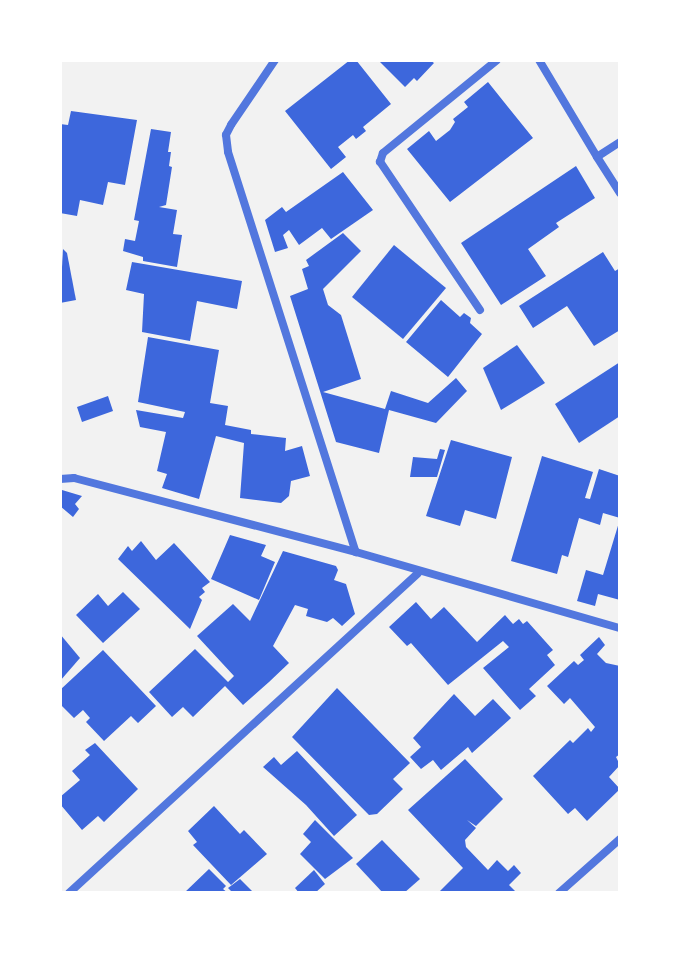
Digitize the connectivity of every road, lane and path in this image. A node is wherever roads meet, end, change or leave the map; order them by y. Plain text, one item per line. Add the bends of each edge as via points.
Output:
1 (275, 60) edge
2 (497, 60) edge
3 (539, 60) edge
4 (620, 142) edge
5 (597, 157) junction
6 (620, 193) edge
7 (480, 310) dead end
8 (60, 479) edge
9 (356, 552) junction
10 (418, 573) junction
11 (620, 628) edge
12 (620, 839) edge
13 (69, 893) edge
14 (559, 893) edge

1 - 9 street via 231,125 228,152
2 - 7 street via 383,153 380,162
3 - 5 street
4 - 5 street
5 - 6 street
8 - 9 street via 74,478
9 - 10 street
10 - 11 street
10 - 13 street
12 - 14 street

